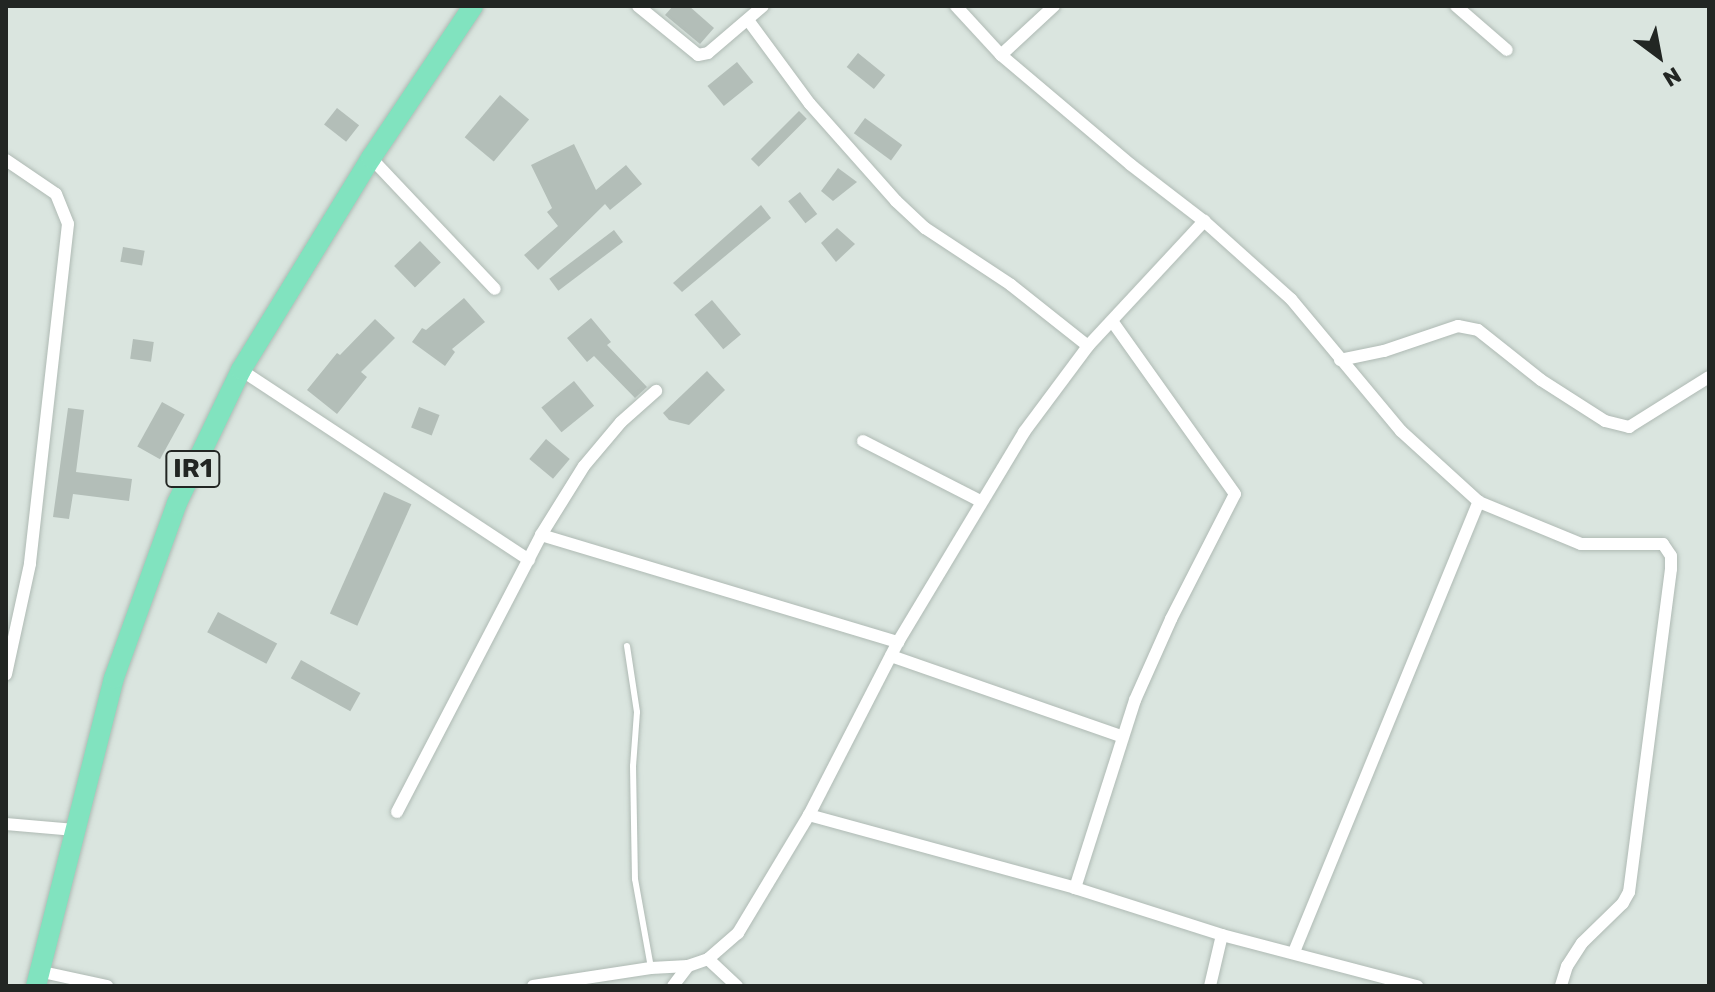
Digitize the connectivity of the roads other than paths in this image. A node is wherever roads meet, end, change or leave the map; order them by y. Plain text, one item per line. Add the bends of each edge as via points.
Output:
1 (473, 6) edge
2 (638, 6) edge
3 (763, 6) edge
4 (956, 6) edge
5 (1054, 6) edge
6 (1456, 6) edge
7 (748, 20) junction
8 (1507, 50) dead end
9 (1001, 55) junction
10 (371, 158) junction
11 (6, 160) edge
12 (1204, 221) junction
13 (495, 289) dead end
14 (1112, 321) junction
15 (1088, 346) junction
16 (1340, 360) junction
17 (241, 370) junction
18 (1709, 377) edge
19 (656, 391) dead end
20 (863, 441) dead end
21 (980, 501) junction
22 (1479, 502) junction
23 (541, 535) junction
24 (529, 560) junction
25 (898, 642) junction
26 (627, 646) dead end
27 (891, 656) junction
28 (6, 674) edge
29 (1121, 736) junction
30 (397, 812) dead end
31 (809, 815) junction
32 (6, 824) edge
33 (75, 830) junction
34 (1075, 888) junction
35 (1222, 935) junction
36 (1294, 952) junction
37 (708, 959) junction
38 (688, 966) junction
39 (651, 968) junction
40 (37, 979) edge
41 (107, 986) edge
42 (533, 986) edge
43 (673, 986) edge
44 (737, 986) edge
45 (1210, 986) edge
46 (1417, 986) edge
47 (1561, 986) edge

1 - 10 main road, IR1
2 - 7 street via 698,55 708,53
3 - 7 street
4 - 9 street
5 - 9 street
6 - 8 street
7 - 15 street via 810,104 896,201 925,228 1011,285
9 - 12 street
10 - 13 street
10 - 17 main road, IR1
11 - 28 street via 56,194 68,224 30,564
12 - 14 street
12 - 16 street via 1291,299
14 - 15 street
14 - 29 street via 1235,494 1171,619
15 - 21 street
16 - 18 street via 1458,326 1478,330 1541,380 1605,421 1629,427
16 - 22 street via 1401,431
17 - 24 street
17 - 33 main road, IR1 via 177,503 142,594
19 - 23 street via 584,466
20 - 21 street
21 - 25 street
22 - 36 street
22 - 47 street via 1581,544 1663,544 1671,556 1629,892 1582,943
23 - 24 street
23 - 25 street
24 - 30 street
25 - 27 street
26 - 39 lane via 637,712 635,879
27 - 29 street
27 - 31 street
29 - 34 street
31 - 34 street
31 - 37 street via 738,933
32 - 33 street
33 - 40 main road, IR1
34 - 35 street
35 - 36 street
35 - 45 street
36 - 46 street
37 - 38 street
37 - 44 street
38 - 39 street
38 - 43 street
39 - 42 street
40 - 41 street

